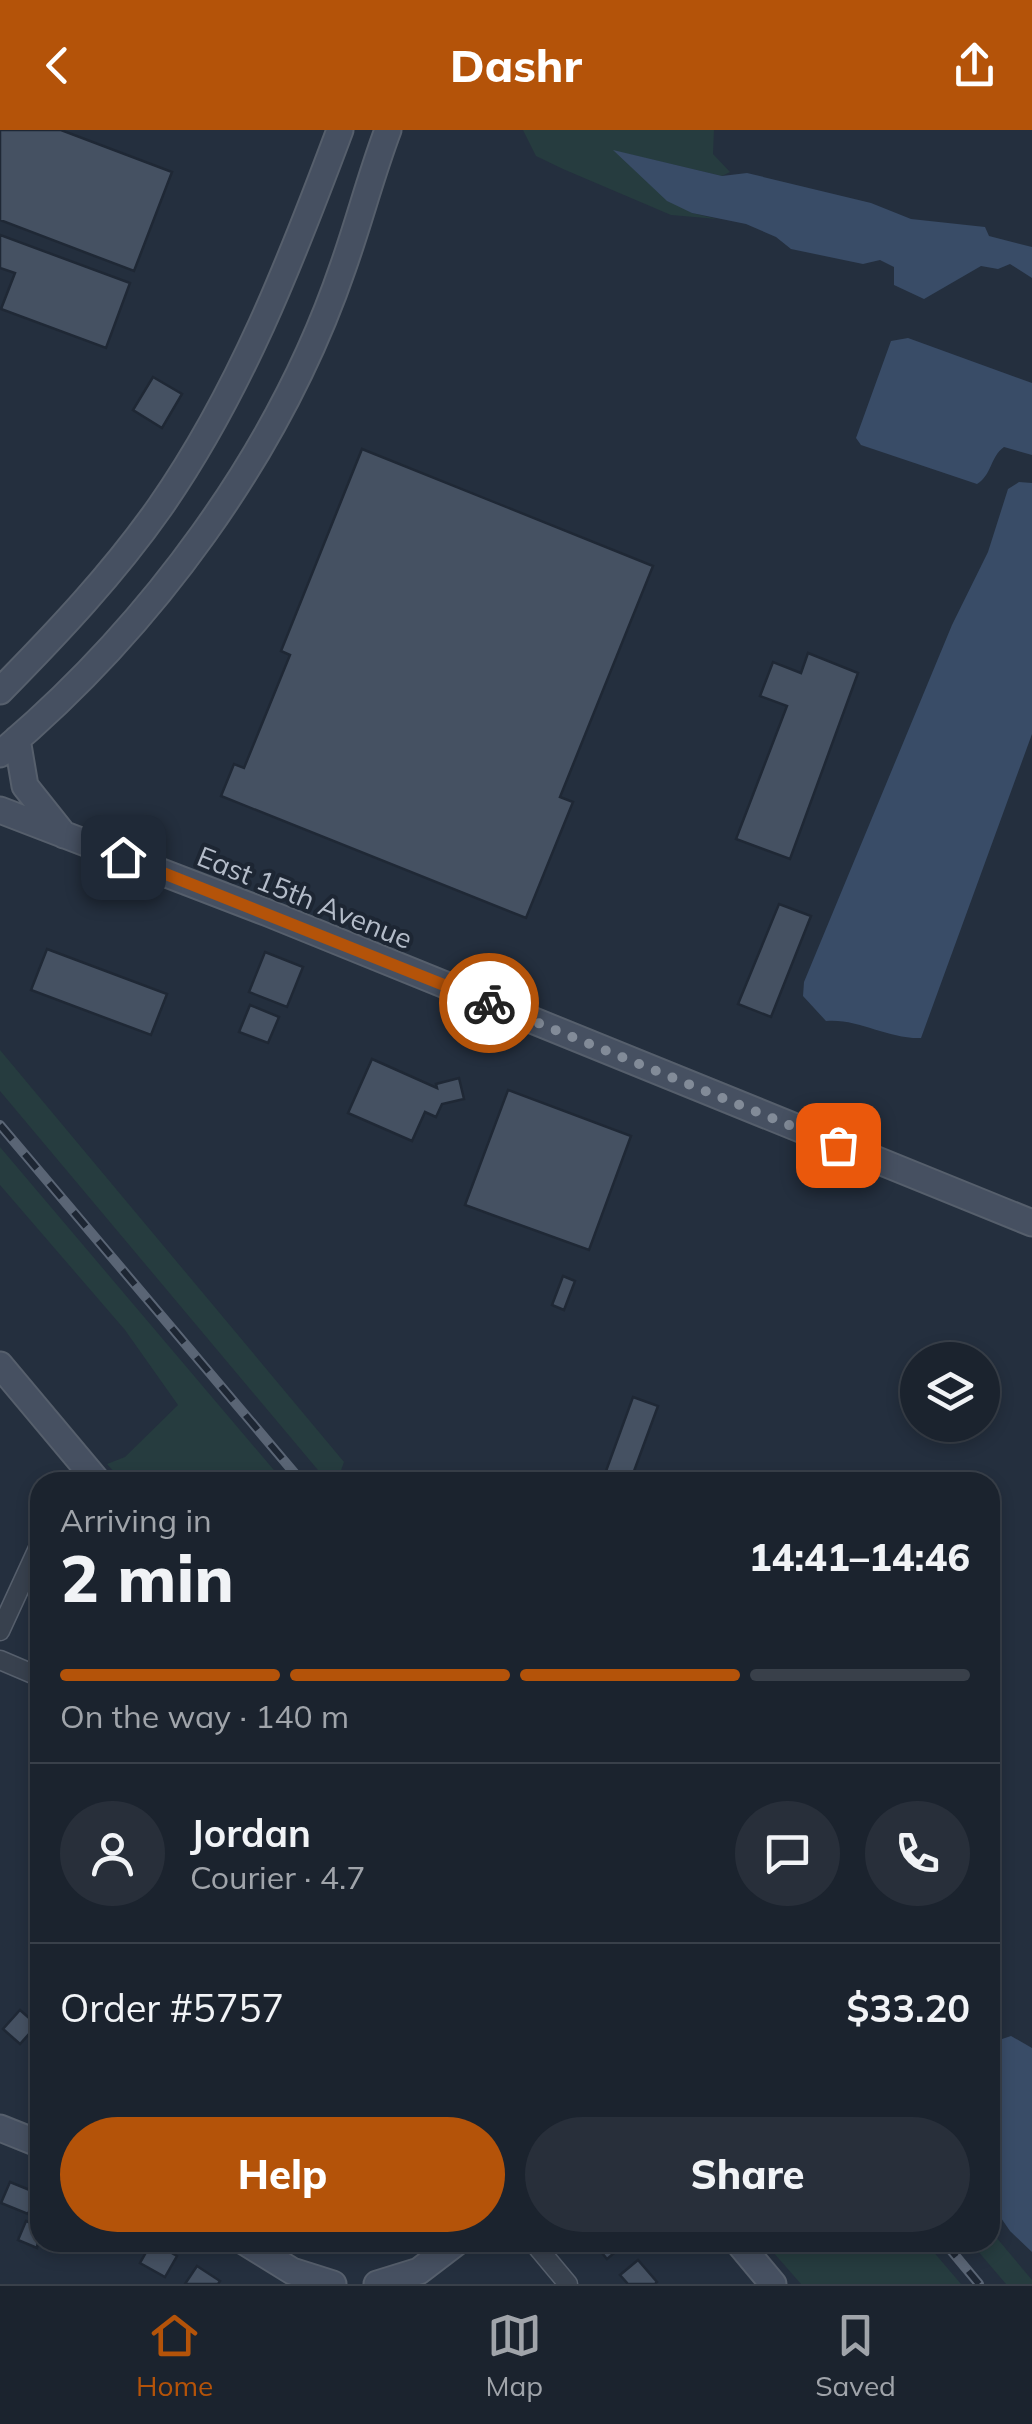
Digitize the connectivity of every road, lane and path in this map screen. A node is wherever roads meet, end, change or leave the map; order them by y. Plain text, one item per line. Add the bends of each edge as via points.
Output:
1 (340, 130) edge
2 (388, 130) edge
3 (26, 666) junction
4 (0, 691) edge
5 (0, 703) edge
6 (9, 747) edge
7 (0, 810) edge
8 (64, 834) junction
9 (1032, 1223) edge
10 (0, 1365) edge
11 (90, 1472) edge
12 (30, 1566) edge
13 (0, 1630) edge
14 (0, 1660) edge
15 (30, 1673) edge
16 (0, 2128) edge
17 (30, 2140) edge
18 (262, 2252) edge
19 (444, 2252) edge
20 (542, 2252) edge
21 (746, 2252) edge
22 (333, 2284) edge
23 (377, 2284) edge
24 (568, 2284) edge
25 (773, 2284) edge

1 - 3 main road via 272,303 204,437 118,564
2 - 6 main road via 342,268 250,459 130,629
3 - 4 main road
3 - 5 main road
6 - 8 main road via 25,786
7 - 8 main road, East 15th Avenue
8 - 9 main road, East 15th Avenue
10 - 11 main road
12 - 13 street
14 - 15 street
16 - 17 main road
18 - 22 main road
19 - 23 main road via 418,2271
20 - 24 street
21 - 25 main road

